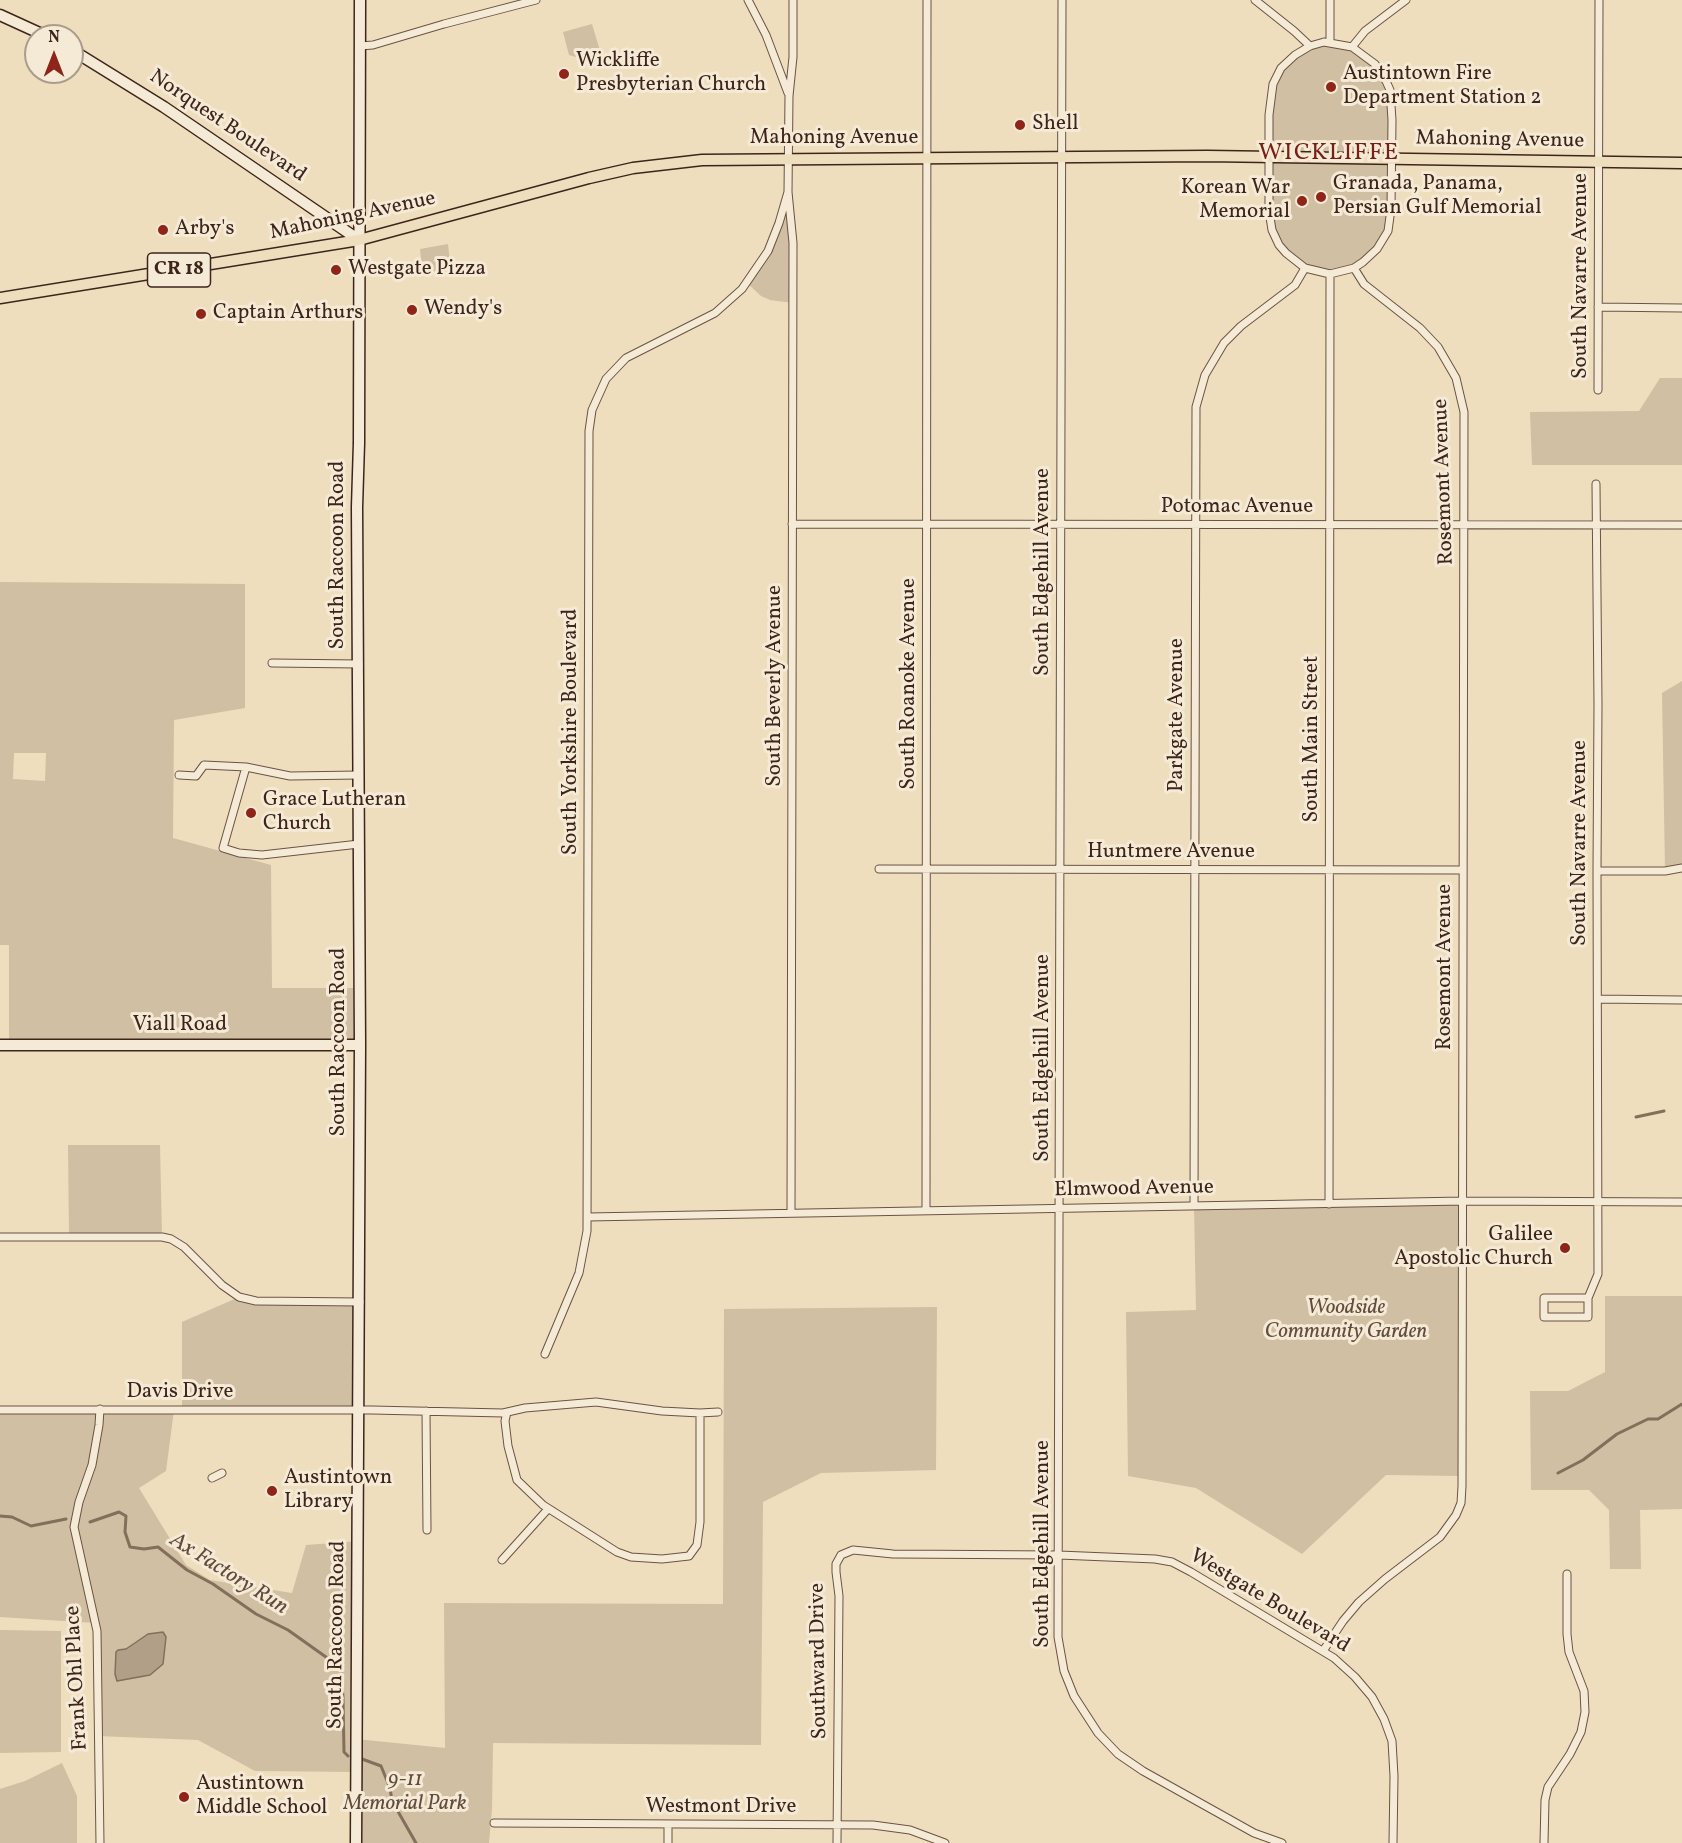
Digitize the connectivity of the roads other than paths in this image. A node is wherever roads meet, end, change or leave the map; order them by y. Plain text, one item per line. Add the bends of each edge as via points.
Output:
1 (360, 0) edge
2 (536, 0) edge
3 (748, 0) edge
4 (793, 0) edge
5 (927, 0) edge
6 (1062, 0) edge
7 (1255, 0) edge
8 (1330, 0) edge
9 (1406, 0) edge
10 (1599, 0) edge
11 (0, 15) edge
12 (24, 26) edge
13 (1330, 42) junction
14 (360, 46) junction
15 (1310, 46) junction
16 (1353, 47) junction
17 (84, 57) edge
18 (789, 96) junction
19 (927, 157) junction
20 (1061, 157) junction
21 (1269, 157) junction
22 (789, 158) junction
23 (1391, 159) junction
24 (1599, 162) junction
25 (1682, 163) edge
26 (788, 192) junction
27 (358, 240) junction
28 (1305, 268) junction
29 (1354, 268) junction
30 (1330, 274) junction
31 (0, 298) edge
32 (1599, 307) junction
33 (1682, 308) edge
34 (1598, 390) dead end
35 (1596, 484) dead end
36 (792, 524) junction
37 (927, 524) junction
38 (1061, 524) junction
39 (1195, 524) junction
40 (1329, 524) junction
41 (1464, 525) junction
42 (1597, 525) junction
43 (1682, 525) edge
44 (272, 663) dead end
45 (359, 664) junction
46 (246, 767) junction
47 (178, 774) dead end
48 (359, 775) junction
49 (358, 844) junction
50 (1682, 868) edge
51 (879, 869) dead end
52 (926, 870) junction
53 (1060, 870) junction
54 (1195, 870) junction
55 (1329, 870) junction
56 (1463, 870) junction
57 (1597, 871) junction
58 (1598, 999) junction
59 (1682, 1000) edge
60 (0, 1045) edge
61 (360, 1045) junction
62 (1463, 1201) junction
63 (1597, 1201) junction
64 (1682, 1202) edge
65 (1329, 1204) junction
66 (1194, 1206) junction
67 (1060, 1208) junction
68 (926, 1211) junction
69 (791, 1214) junction
70 (588, 1217) junction
71 (0, 1237) edge
72 (1588, 1298) junction
73 (360, 1302) junction
74 (545, 1354) dead end
75 (100, 1409) junction
76 (0, 1410) edge
77 (359, 1410) junction
78 (426, 1411) junction
79 (507, 1412) junction
80 (718, 1412) dead end
81 (700, 1413) junction
82 (222, 1473) dead end
83 (212, 1478) dead end
84 (548, 1509) junction
85 (427, 1530) dead end
86 (1059, 1555) junction
87 (502, 1560) dead end
88 (1567, 1574) dead end
89 (1323, 1652) junction
90 (494, 1822) dead end
91 (668, 1824) junction
92 (837, 1825) junction
93 (100, 1843) edge
94 (356, 1843) edge
95 (668, 1843) edge
96 (837, 1843) edge
97 (945, 1843) edge
98 (1282, 1843) edge
99 (1394, 1843) edge
100 (1544, 1843) edge

1 - 14 street, South Raccoon Road
2 - 14 street
3 - 18 street
4 - 18 street
5 - 19 street, South Roanoke Avenue
6 - 20 street, South Edgehill Avenue
7 - 15 street
8 - 13 street
9 - 16 street via 1365,32
10 - 24 street, South Navarre Avenue
11 - 12 street
13 - 15 street
13 - 16 street
14 - 27 street, South Raccoon Road
15 - 21 street via 1285,63 1273,84
16 - 23 street via 1376,64 1386,81 1391,103
17 - 27 street, Norquest Boulevard via 164,106
18 - 22 street, South Beverly Avenue
19 - 20 main road, Mahoning Avenue / CR 18
19 - 22 main road, Mahoning Avenue / CR 18
19 - 37 street, South Roanoke Avenue
20 - 21 main road, Mahoning Avenue / CR 18
20 - 38 street, South Edgehill Avenue
21 - 23 main road, Mahoning Avenue / CR 18
21 - 28 street via 1272,230 1279,245
22 - 26 street, South Beverly Avenue
22 - 27 main road, Mahoning Avenue / CR 18 via 702,160 633,168
23 - 24 main road, Mahoning Avenue / CR 18
23 - 29 street via 1388,231 1377,249
24 - 25 main road, Mahoning Avenue / CR 18
24 - 32 street, South Navarre Avenue
26 - 36 street, South Beverly Avenue via 793,243
26 - 70 street, South Yorkshire Boulevard via 768,251 742,289 715,313 626,358 606,379 592,410
27 - 31 main road, Mahoning Avenue / CR 18
27 - 45 street, South Raccoon Road
28 - 30 street
28 - 39 street, Parkgate Avenue via 1295,285 1224,344 1205,375 1196,407
29 - 30 street
29 - 41 street, Rosemont Avenue via 1364,284 1431,338 1456,378 1464,412
30 - 40 street, South Main Street
32 - 33 street
32 - 34 street, South Navarre Avenue
35 - 42 street, South Navarre Avenue
36 - 37 street, Potomac Avenue
36 - 69 street, South Beverly Avenue
37 - 38 street, Potomac Avenue
37 - 52 street, South Roanoke Avenue
38 - 39 street, Potomac Avenue
38 - 53 street, South Edgehill Avenue
39 - 40 street, Potomac Avenue
39 - 54 street, Parkgate Avenue
40 - 41 street, Potomac Avenue
40 - 55 street, South Main Street
41 - 42 street, Potomac Avenue
41 - 56 street, Rosemont Avenue
42 - 43 street, Potomac Avenue
42 - 57 street, South Navarre Avenue
44 - 45 street
45 - 48 street, South Raccoon Road
46 - 47 street via 204,765 196,776
46 - 48 street via 290,776
46 - 49 street via 223,848 262,855
48 - 49 street, South Raccoon Road
49 - 61 street, South Raccoon Road
50 - 57 street
51 - 52 street, Huntmere Avenue
52 - 53 street, Huntmere Avenue
52 - 68 street, South Roanoke Avenue
53 - 54 street, Huntmere Avenue
53 - 67 street, South Edgehill Avenue
54 - 55 street, Huntmere Avenue
54 - 66 street, Parkgate Avenue
55 - 56 street, Huntmere Avenue
55 - 65 street, South Main Street
56 - 62 street, Rosemont Avenue
57 - 58 street, South Navarre Avenue
58 - 59 street
58 - 63 street, South Navarre Avenue
60 - 61 street, Viall Road
61 - 73 street, South Raccoon Road
62 - 63 street, Elmwood Avenue
62 - 65 street, Elmwood Avenue
62 - 89 street, Rosemont Avenue via 1461,1503 1440,1537 1349,1612
63 - 64 street, Elmwood Avenue
63 - 72 street, South Navarre Avenue via 1598,1274
65 - 66 street, Elmwood Avenue
66 - 67 street, Elmwood Avenue
67 - 68 street, Elmwood Avenue
67 - 86 street, South Edgehill Avenue
68 - 69 street, Elmwood Avenue
69 - 70 street, Elmwood Avenue
70 - 74 street, South Yorkshire Boulevard via 579,1273
71 - 73 street via 162,1237 184,1247 239,1297 256,1301
72 - 72 street, South Navarre Avenue via 1588,1317 1544,1317 1544,1298
73 - 77 street, South Raccoon Road
75 - 76 street, Davis Drive
75 - 77 street, Davis Drive
75 - 93 street, Frank Ohl Place via 92,1465 74,1527 96,1631
77 - 78 street, Davis Drive
77 - 94 street, South Raccoon Road
78 - 79 street, Davis Drive
78 - 85 street
79 - 81 street, Davis Drive via 596,1402
79 - 84 street via 508,1446 517,1480
80 - 81 street, Davis Drive
81 - 84 street via 700,1522 697,1545 689,1556 631,1557
82 - 83 street
84 - 87 street
86 - 89 street, Westgate Boulevard via 1172,1562
86 - 92 street, Southward Drive via 893,1554 853,1550 841,1555 836,1564
86 - 98 street, South Edgehill Avenue via 1058,1637 1064,1671 1074,1696 1098,1733 1118,1754 1143,1771 1254,1833
88 - 100 street via 1569,1652 1584,1691 1585,1712 1574,1746 1548,1787
89 - 99 street, Westgate Boulevard via 1364,1686 1390,1733 1394,1759
90 - 91 street, Westmont Drive
91 - 92 street, Westmont Drive
91 - 95 street
92 - 96 street, Southward Drive
92 - 97 street, Westmont Drive via 889,1826

